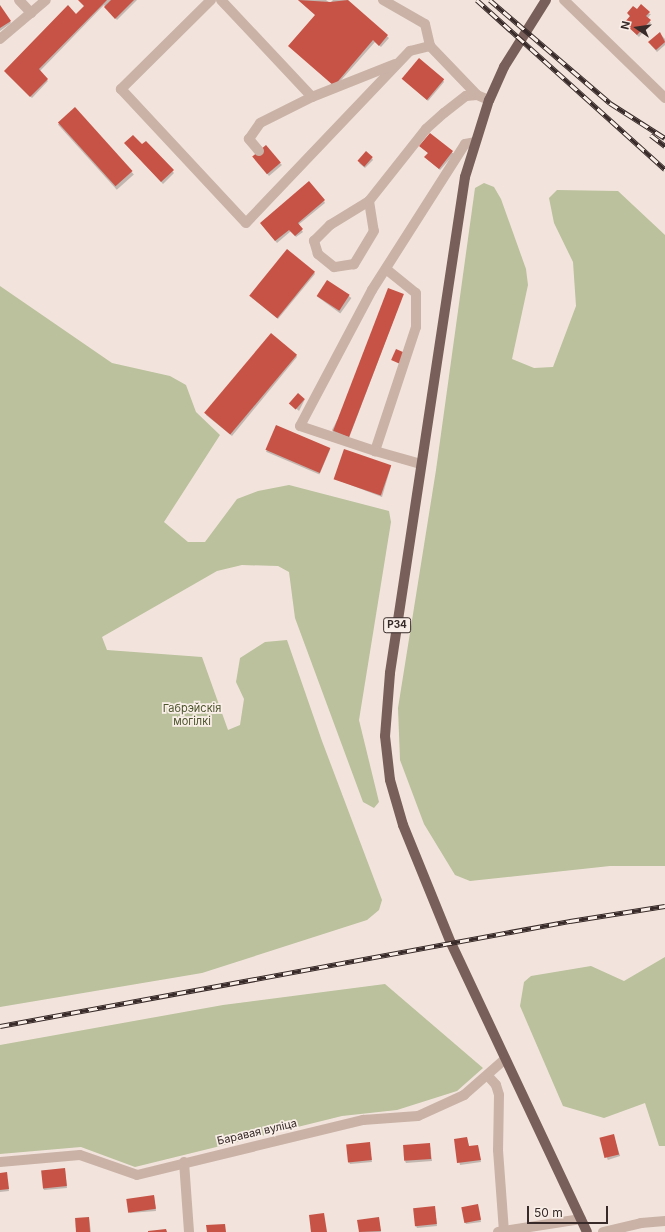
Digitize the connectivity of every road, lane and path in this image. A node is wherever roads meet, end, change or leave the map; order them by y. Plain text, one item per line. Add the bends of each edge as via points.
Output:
1 (19, 0) edge
2 (46, 0) edge
3 (211, 0) edge
4 (221, 0) edge
5 (383, 0) edge
6 (546, 0) edge
7 (564, 0) edge
8 (31, 13) junction
9 (0, 39) edge
10 (430, 46) junction
11 (399, 63) junction
12 (476, 95) junction
13 (312, 97) junction
14 (665, 98) edge
15 (489, 100) junction
16 (475, 142) junction
17 (259, 151) dead end
18 (369, 201) junction
19 (386, 269) junction
20 (375, 451) junction
21 (421, 464) junction
22 (505, 1059) junction
23 (488, 1076) junction
24 (0, 1162) edge
25 (184, 1162) junction
26 (581, 1219) junction
27 (665, 1221) edge
28 (189, 1232) edge
29 (501, 1232) edge
30 (587, 1232) edge
31 (603, 1232) edge

1 - 8 street
2 - 8 street
3 - 11 street via 121,89 246,223
4 - 13 street
5 - 10 street via 425,24
6 - 15 main road, Р34 via 504,67
7 - 14 street
8 - 9 street
10 - 11 street via 410,51
10 - 12 street
11 - 13 street
12 - 15 street
12 - 18 street via 466,96 426,129
13 - 17 street via 260,123 249,139
15 - 16 main road, Р34
16 - 19 street via 465,144
16 - 21 main road, Р34 via 465,177
18 - 18 street via 330,225 314,241 318,254 334,267 354,264 374,231
19 - 20 street via 416,293 416,327
19 - 20 street via 300,426
20 - 21 street
21 - 22 main road, Р34 via 386,712 390,780 403,826 451,943
22 - 23 street, Баравая вуліца
22 - 26 main road, Р34
23 - 25 street, Баравая вуліца via 464,1095 418,1116 363,1120
23 - 29 street via 496,1085 499,1095
24 - 25 street, Баравая вуліца via 80,1155 137,1175
25 - 28 street
26 - 29 street
26 - 30 main road, Р34
27 - 31 street via 641,1223

